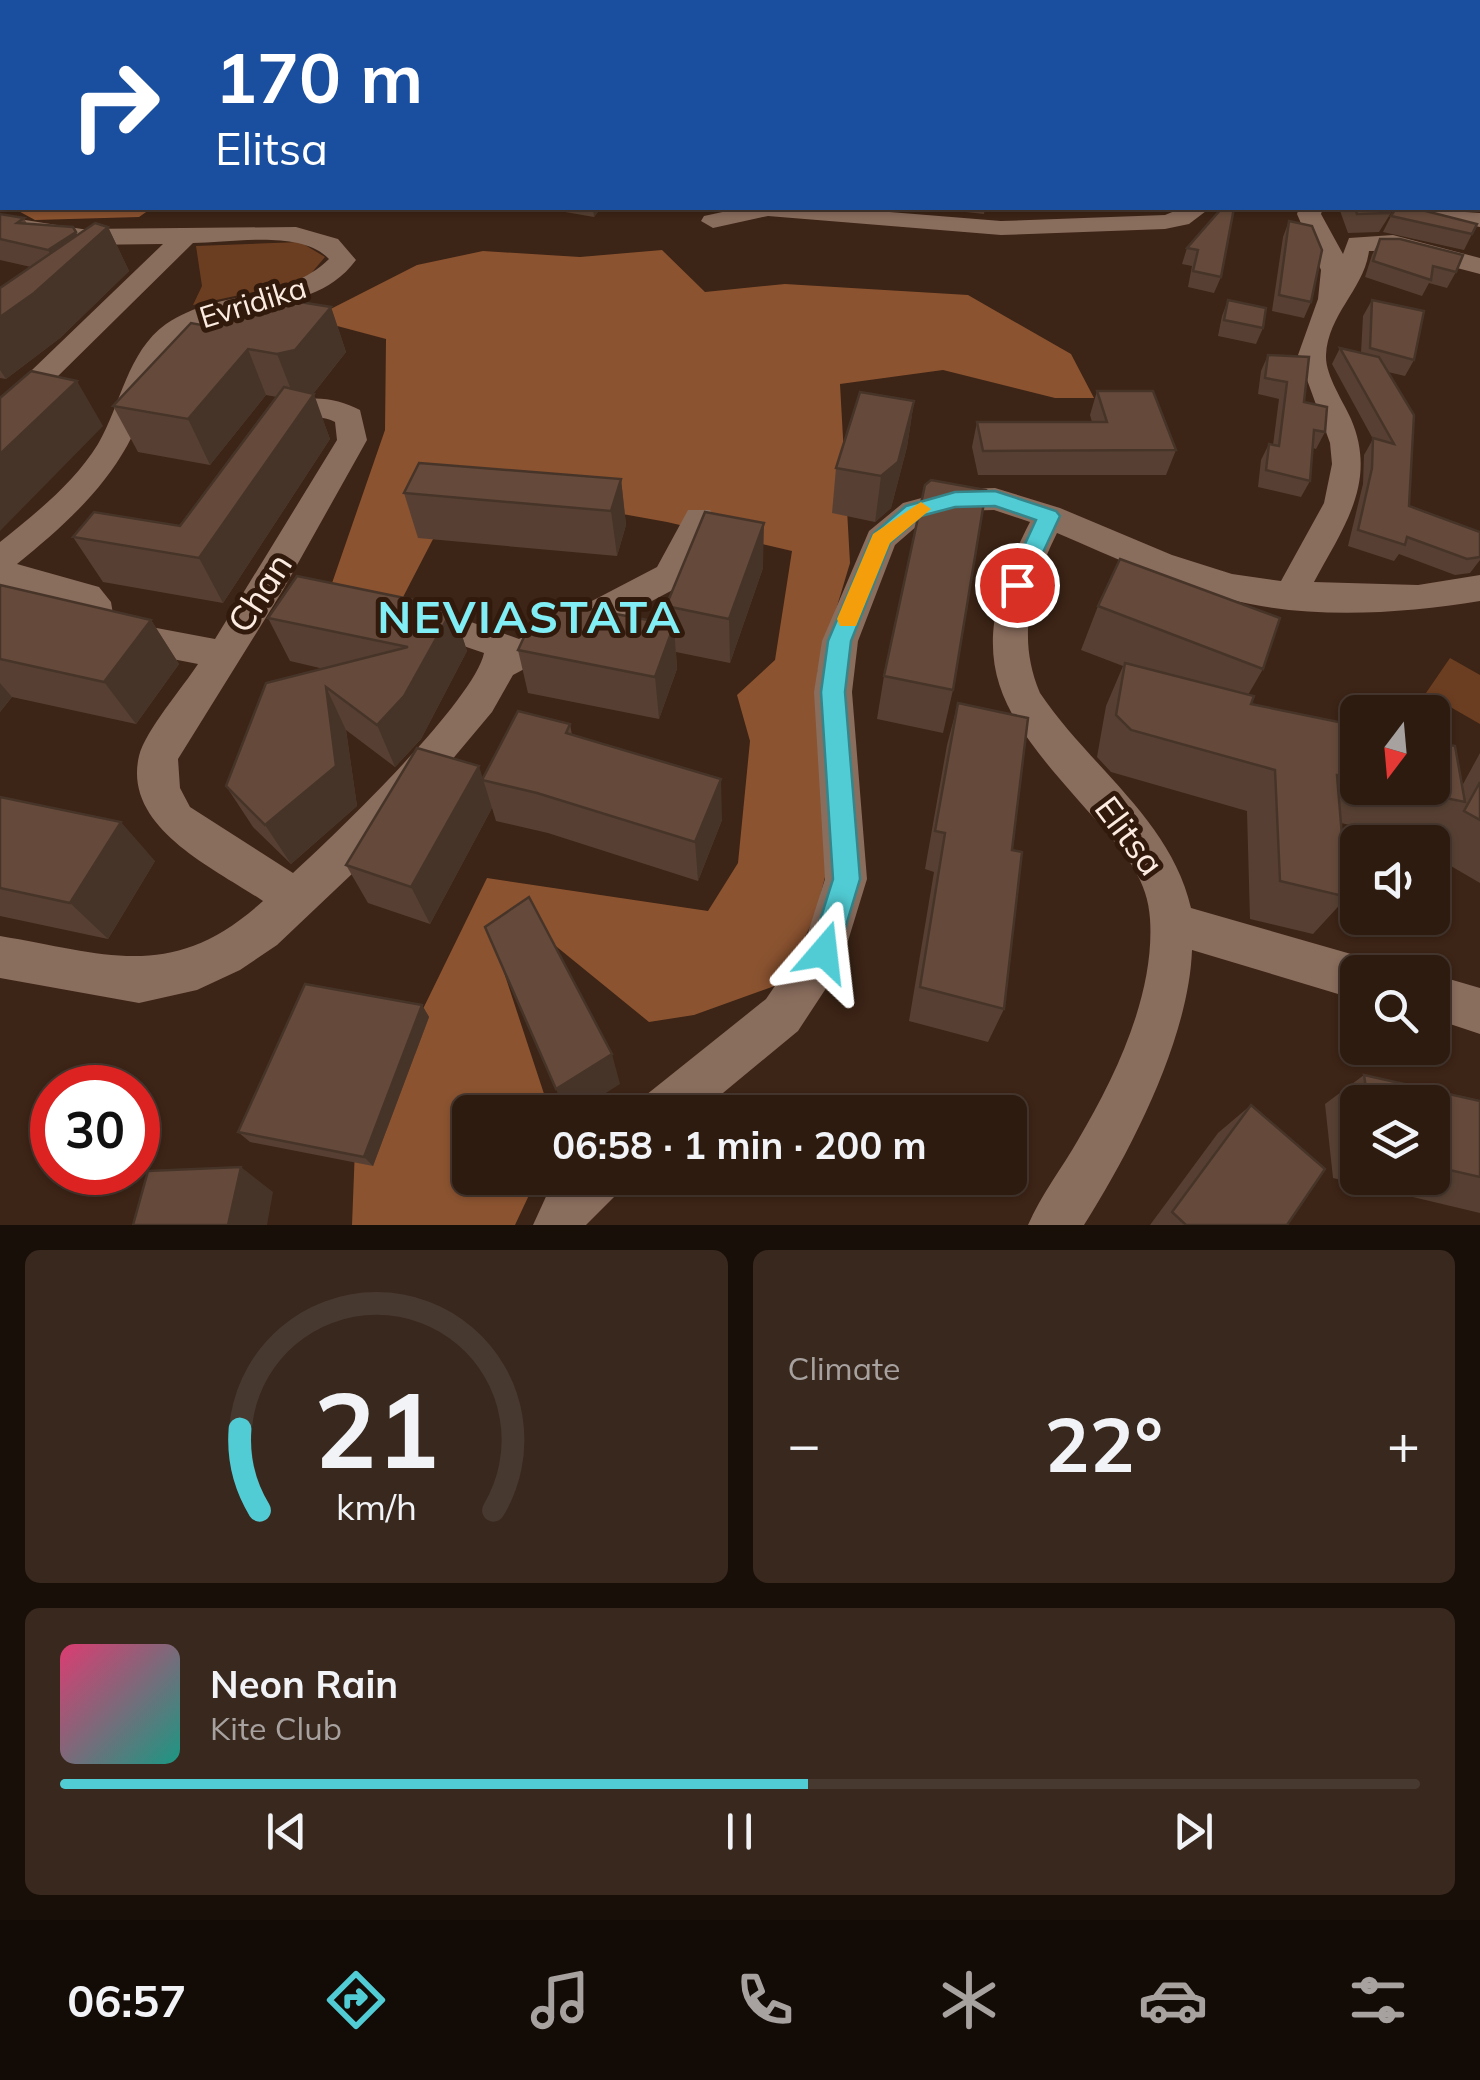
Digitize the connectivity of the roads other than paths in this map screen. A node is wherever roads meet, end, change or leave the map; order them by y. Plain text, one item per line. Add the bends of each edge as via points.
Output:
1 (179, 210) edge
2 (763, 210) edge
3 (780, 210) edge
4 (1195, 210) edge
5 (1311, 210) edge
6 (1428, 210) edge
7 (1116, 216) edge
8 (1480, 220) edge
9 (712, 221) dead end
10 (0, 222) edge
11 (186, 236) junction
12 (140, 238) junction
13 (1480, 266) edge
14 (92, 269) edge
15 (1334, 298) junction
16 (0, 427) edge
17 (258, 448) edge
18 (1049, 516) junction
19 (699, 518) edge
20 (0, 560) edge
21 (0, 572) edge
22 (1477, 592) edge
23 (1291, 595) junction
24 (374, 605) edge
25 (220, 654) junction
26 (500, 665) junction
27 (296, 899) junction
28 (1175, 924) junction
29 (0, 957) edge
30 (1340, 973) edge
31 (1450, 1002) edge
32 (1480, 1011) edge
33 (683, 1095) edge
34 (580, 1195) edge
35 (558, 1225) edge
36 (1054, 1225) edge

1 - 12 street
2 - 9 street
3 - 7 street via 1001,228
4 - 7 street via 1180,219
5 - 15 street via 1337,268
6 - 8 street
10 - 12 street, Evridika via 82,237
11 - 12 street, Evridika
11 - 16 street via 42,376
11 - 20 street, Evridika via 296,235 322,240 342,260 328,279 200,315 172,332 87,481
12 - 14 street
13 - 15 street via 1393,243 1358,244 1348,281
15 - 23 street via 1312,355 1346,449 1348,476 1338,510
17 - 25 street, Chan via 308,406 349,417 352,440 271,581
18 - 23 street via 1160,564 1232,587
18 - 28 street, Elitsa via 1027,556 1004,640 1023,699 1045,735 1140,841 1164,880
18 - 33 street via 995,499 955,500 914,511 881,539 840,641 835,675 846,879 824,952 782,1016
19 - 26 street via 670,576
21 - 25 street via 87,596 94,602 94,625 106,632
22 - 23 street via 1418,598
24 - 26 street via 504,645
25 - 27 street, Chan via 158,757 160,790 176,820
26 - 27 street via 479,702 418,774
27 - 29 street via 224,954 139,982
28 - 30 street
28 - 36 street, Elitsa via 1162,998 1127,1096
31 - 32 street
34 - 35 street

